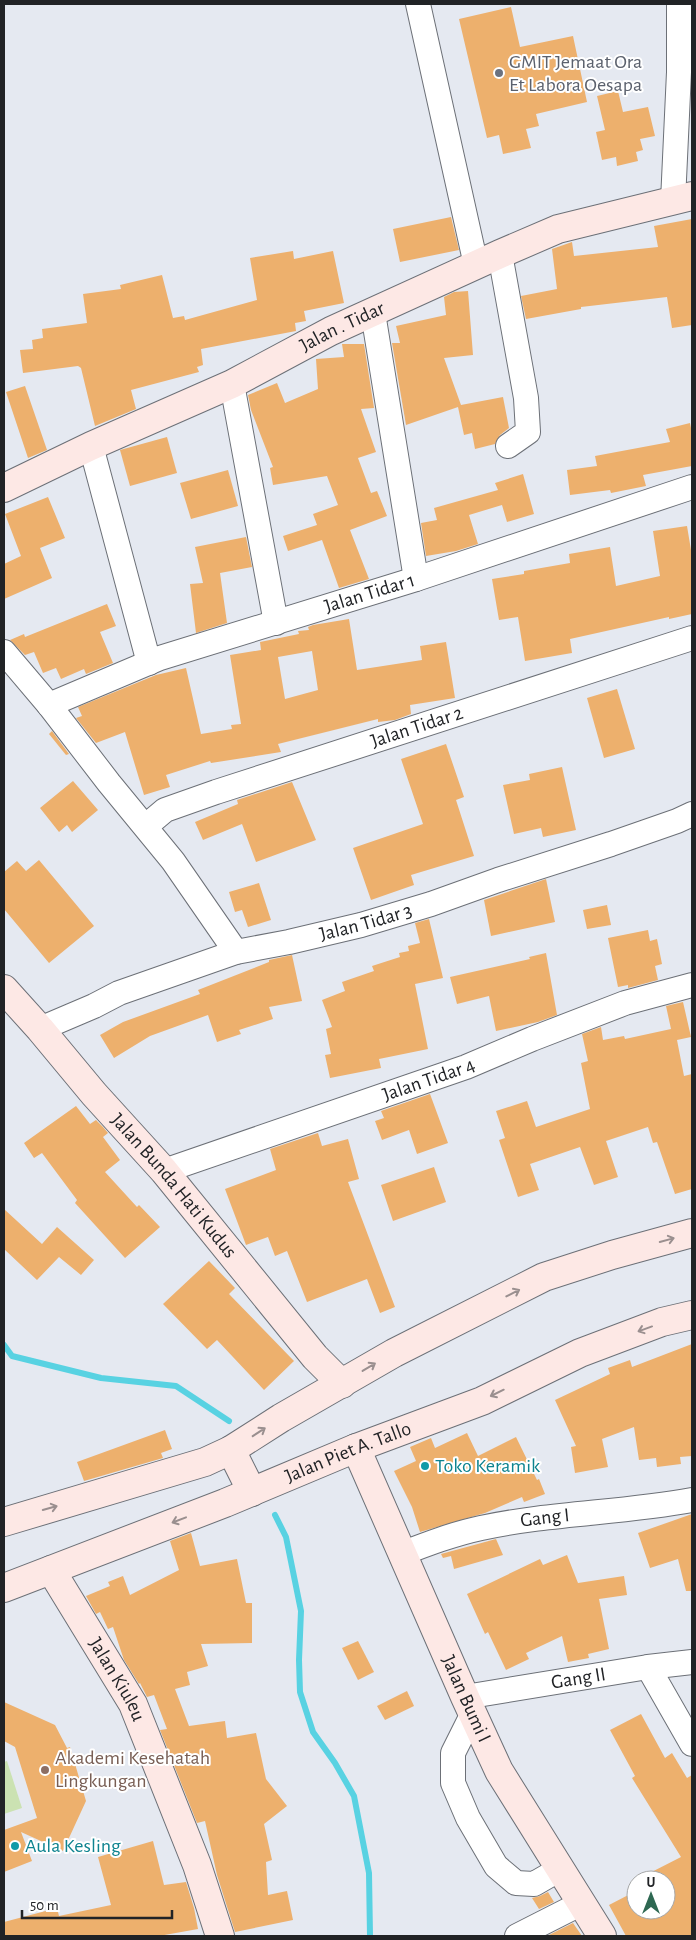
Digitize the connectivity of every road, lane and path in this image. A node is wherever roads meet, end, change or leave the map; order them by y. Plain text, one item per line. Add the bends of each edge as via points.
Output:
1 (418, 4) edge
2 (679, 4) edge
3 (686, 70) edge
4 (682, 198) edge
5 (488, 259) junction
6 (373, 313) junction
7 (232, 384) junction
8 (91, 446) junction
9 (508, 446) dead end
10 (692, 487) edge
11 (4, 488) edge
12 (416, 579) junction
13 (276, 623) junction
14 (692, 638) edge
15 (4, 652) edge
16 (149, 663) junction
17 (49, 706) junction
18 (692, 814) edge
19 (146, 826) junction
20 (236, 952) junction
21 (692, 986) edge
22 (4, 989) edge
23 (40, 1028) junction
24 (164, 1171) junction
25 (692, 1234) edge
26 (692, 1315) edge
27 (342, 1384) junction
28 (356, 1448) junction
29 (231, 1450) junction
30 (252, 1492) junction
31 (692, 1500) edge
32 (4, 1522) edge
33 (401, 1554) junction
34 (51, 1570) junction
35 (4, 1588) edge
36 (692, 1662) edge
37 (648, 1667) junction
38 (469, 1705) junction
39 (692, 1744) edge
40 (560, 1869) junction
41 (582, 1903) junction
42 (220, 1936) edge
43 (517, 1936) edge
44 (602, 1936) edge

1 - 5 street
2 - 3 street
3 - 4 street
4 - 5 street, Jalan . Tidar via 558,230
5 - 6 street, Jalan . Tidar
5 - 9 street via 526,398 528,432
6 - 7 street, Jalan . Tidar via 331,331
6 - 12 street
7 - 8 street, Jalan . Tidar
7 - 13 street
8 - 11 street, Jalan . Tidar
8 - 16 street
10 - 12 street, Jalan Tidar 1
12 - 13 street, Jalan Tidar 1
13 - 16 street, Jalan Tidar 1
14 - 19 street, Jalan Tidar 2 via 207,795 165,810
15 - 17 street
16 - 17 street, Jalan Tidar 1
17 - 19 street via 108,783
18 - 20 street, Jalan Tidar 3 via 396,914
19 - 20 street
20 - 23 street, Jalan Tidar 3 via 119,993
21 - 24 street, Jalan Tidar 4 via 625,1003 466,1067
22 - 23 street, Jalan Bunda Hati Kudus
23 - 24 street, Jalan Bunda Hati Kudus
24 - 27 street, Jalan Bunda Hati Kudus via 316,1357
27 -> 25 street via 394,1353 544,1277
26 -> 28 street, Jalan Piet A. Tallo via 662,1322 580,1352 482,1400
29 -> 27 street
28 - 30 street, Jalan Piet A. Tallo
28 - 33 street, Jalan Bumi I
29 - 30 street
32 -> 29 street via 205,1462
30 -> 34 street, Jalan Piet A. Tallo
31 - 33 street, Gang I via 488,1527
33 - 38 street, Jalan Bumi I
34 - 35 street, Jalan Piet A. Tallo
34 - 42 street, Jalan Kiuleu via 133,1704 197,1865
36 - 37 street, Gang II
37 - 38 street, Gang II
37 - 39 street
38 - 40 street, Jalan Bumi I via 499,1771
38 - 40 street via 452,1753 452,1782 468,1818 496,1866 516,1883 534,1884
40 - 41 street, Jalan Bumi I
41 - 43 street
41 - 44 street, Jalan Bumi I

